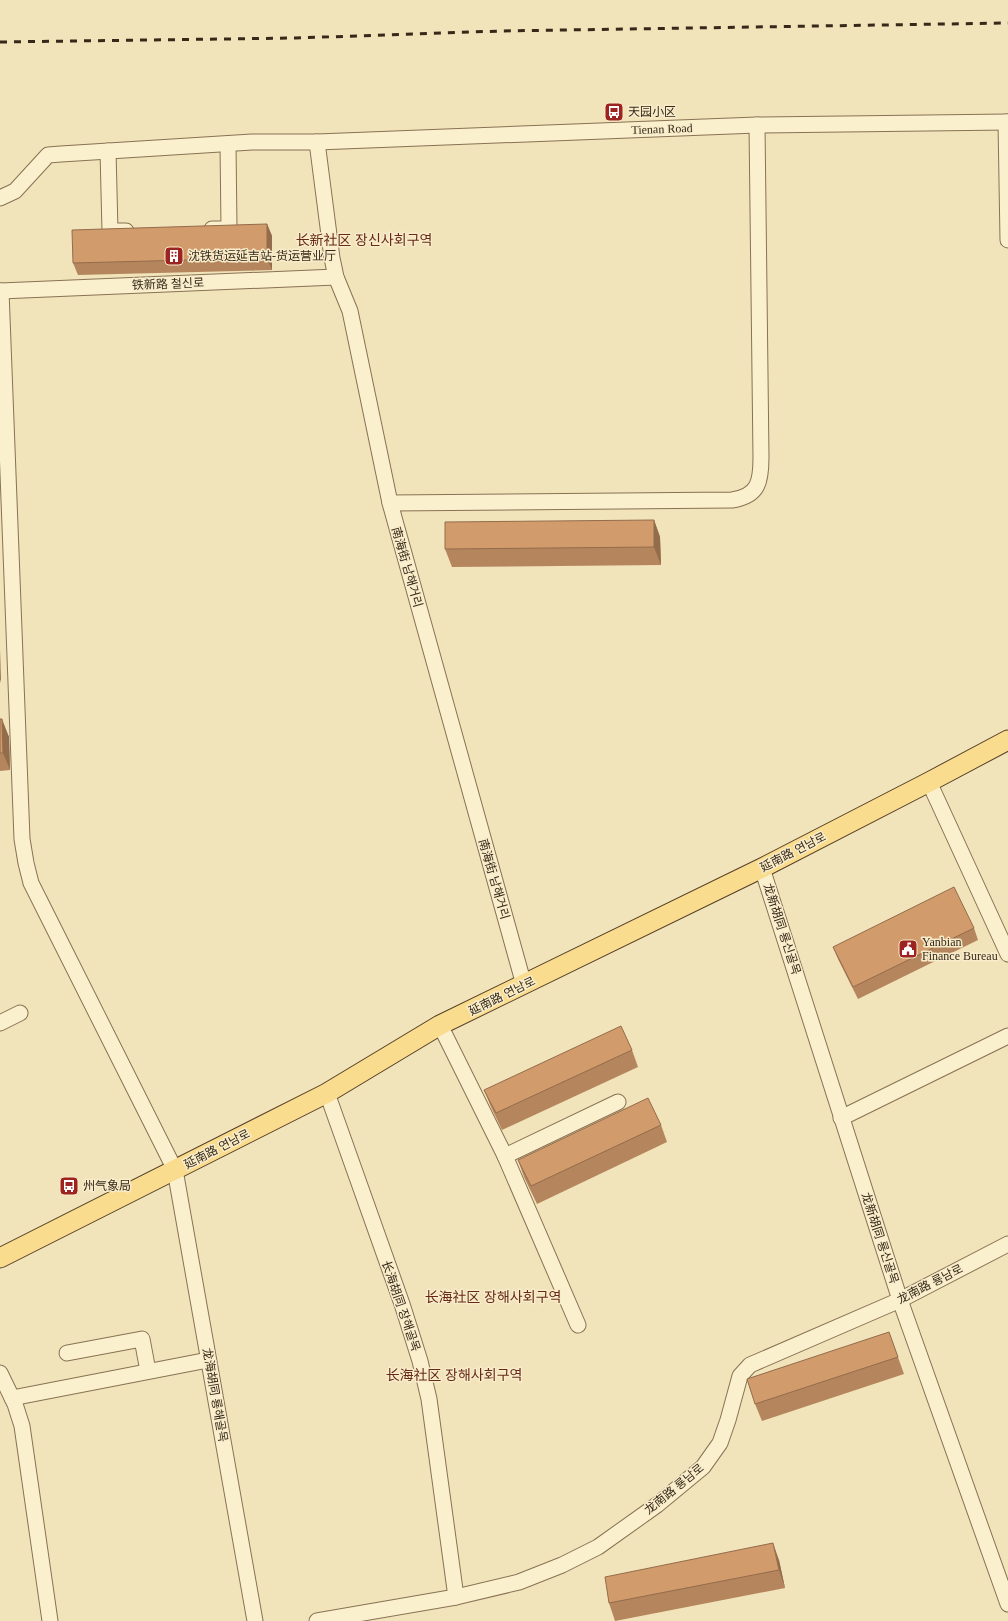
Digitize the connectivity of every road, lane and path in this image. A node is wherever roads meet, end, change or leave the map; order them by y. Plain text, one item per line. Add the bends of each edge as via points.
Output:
1 (1007, 122) edge
2 (757, 125) junction
3 (317, 142) junction
4 (228, 144) junction
5 (108, 151) junction
6 (0, 198) edge
7 (197, 229) edge
8 (142, 230) edge
9 (1008, 240) edge
10 (336, 278) junction
11 (0, 291) edge
12 (390, 503) junction
13 (1008, 740) edge
14 (929, 782) junction
15 (762, 868) junction
16 (1008, 954) edge
17 (524, 986) junction
18 (20, 1013) dead end
19 (0, 1023) edge
20 (440, 1025) junction
21 (1008, 1036) edge
22 (327, 1093) junction
23 (618, 1102) dead end
24 (841, 1118) junction
25 (505, 1156) junction
26 (175, 1170) junction
27 (1008, 1244) edge
28 (0, 1258) edge
29 (900, 1300) junction
30 (578, 1325) dead end
31 (67, 1353) dead end
32 (208, 1360) junction
33 (148, 1371) junction
34 (0, 1373) edge
35 (12, 1398) junction
36 (456, 1597) junction
37 (1008, 1604) edge
38 (50, 1621) edge
39 (255, 1621) edge
40 (317, 1621) edge

1 - 2 street, Tienan Road
1 - 9 street
2 - 3 street, Tienan Road
2 - 12 street via 761,473 758,484 750,494 732,500
3 - 4 street, Tienan Road
3 - 10 street, 南海街 남해거리
4 - 5 street, Tienan Road
4 - 7 street via 229,229
5 - 6 street, Tienan Road via 48,155 15,191
5 - 8 street via 110,231
10 - 11 street, 铁新路 철신로
10 - 12 street, 南海街 남해거리 via 350,311
11 - 26 street, 龙海胡同 룡해골목 via 21,823 26,863 31,883
12 - 17 street, 南海街 남해거리
13 - 14 main road, 延南路 연남로
14 - 15 main road, 延南路 연남로
14 - 16 street
15 - 17 main road, 延南路 연남로
15 - 24 street, 龙新胡同 룡신골목
17 - 20 main road, 延南路 연남로
18 - 19 street
20 - 22 main road, 延南路 연남로
20 - 25 street
21 - 24 street
22 - 26 main road, 延南路 연남로
22 - 36 street, 长海胡同 장해골목 via 420,1361 429,1399
23 - 25 street
24 - 29 street, 龙新胡同 룡신골목
25 - 30 street
26 - 28 main road, 延南路 연남로
26 - 32 street, 龙海胡同 룡해골목
27 - 29 street, 龙南路 룡남로
29 - 36 street, 龙南路 룡남로 via 750,1366 740,1376 720,1443 703,1467 657,1505 598,1547 519,1582
29 - 37 street, 龙新胡同 룡신골목
31 - 33 street via 142,1339
32 - 33 street
32 - 39 street, 龙海胡同 룡해골목
33 - 35 street
34 - 35 street
35 - 38 street via 22,1426
36 - 40 street, 龙南路 룡남로

